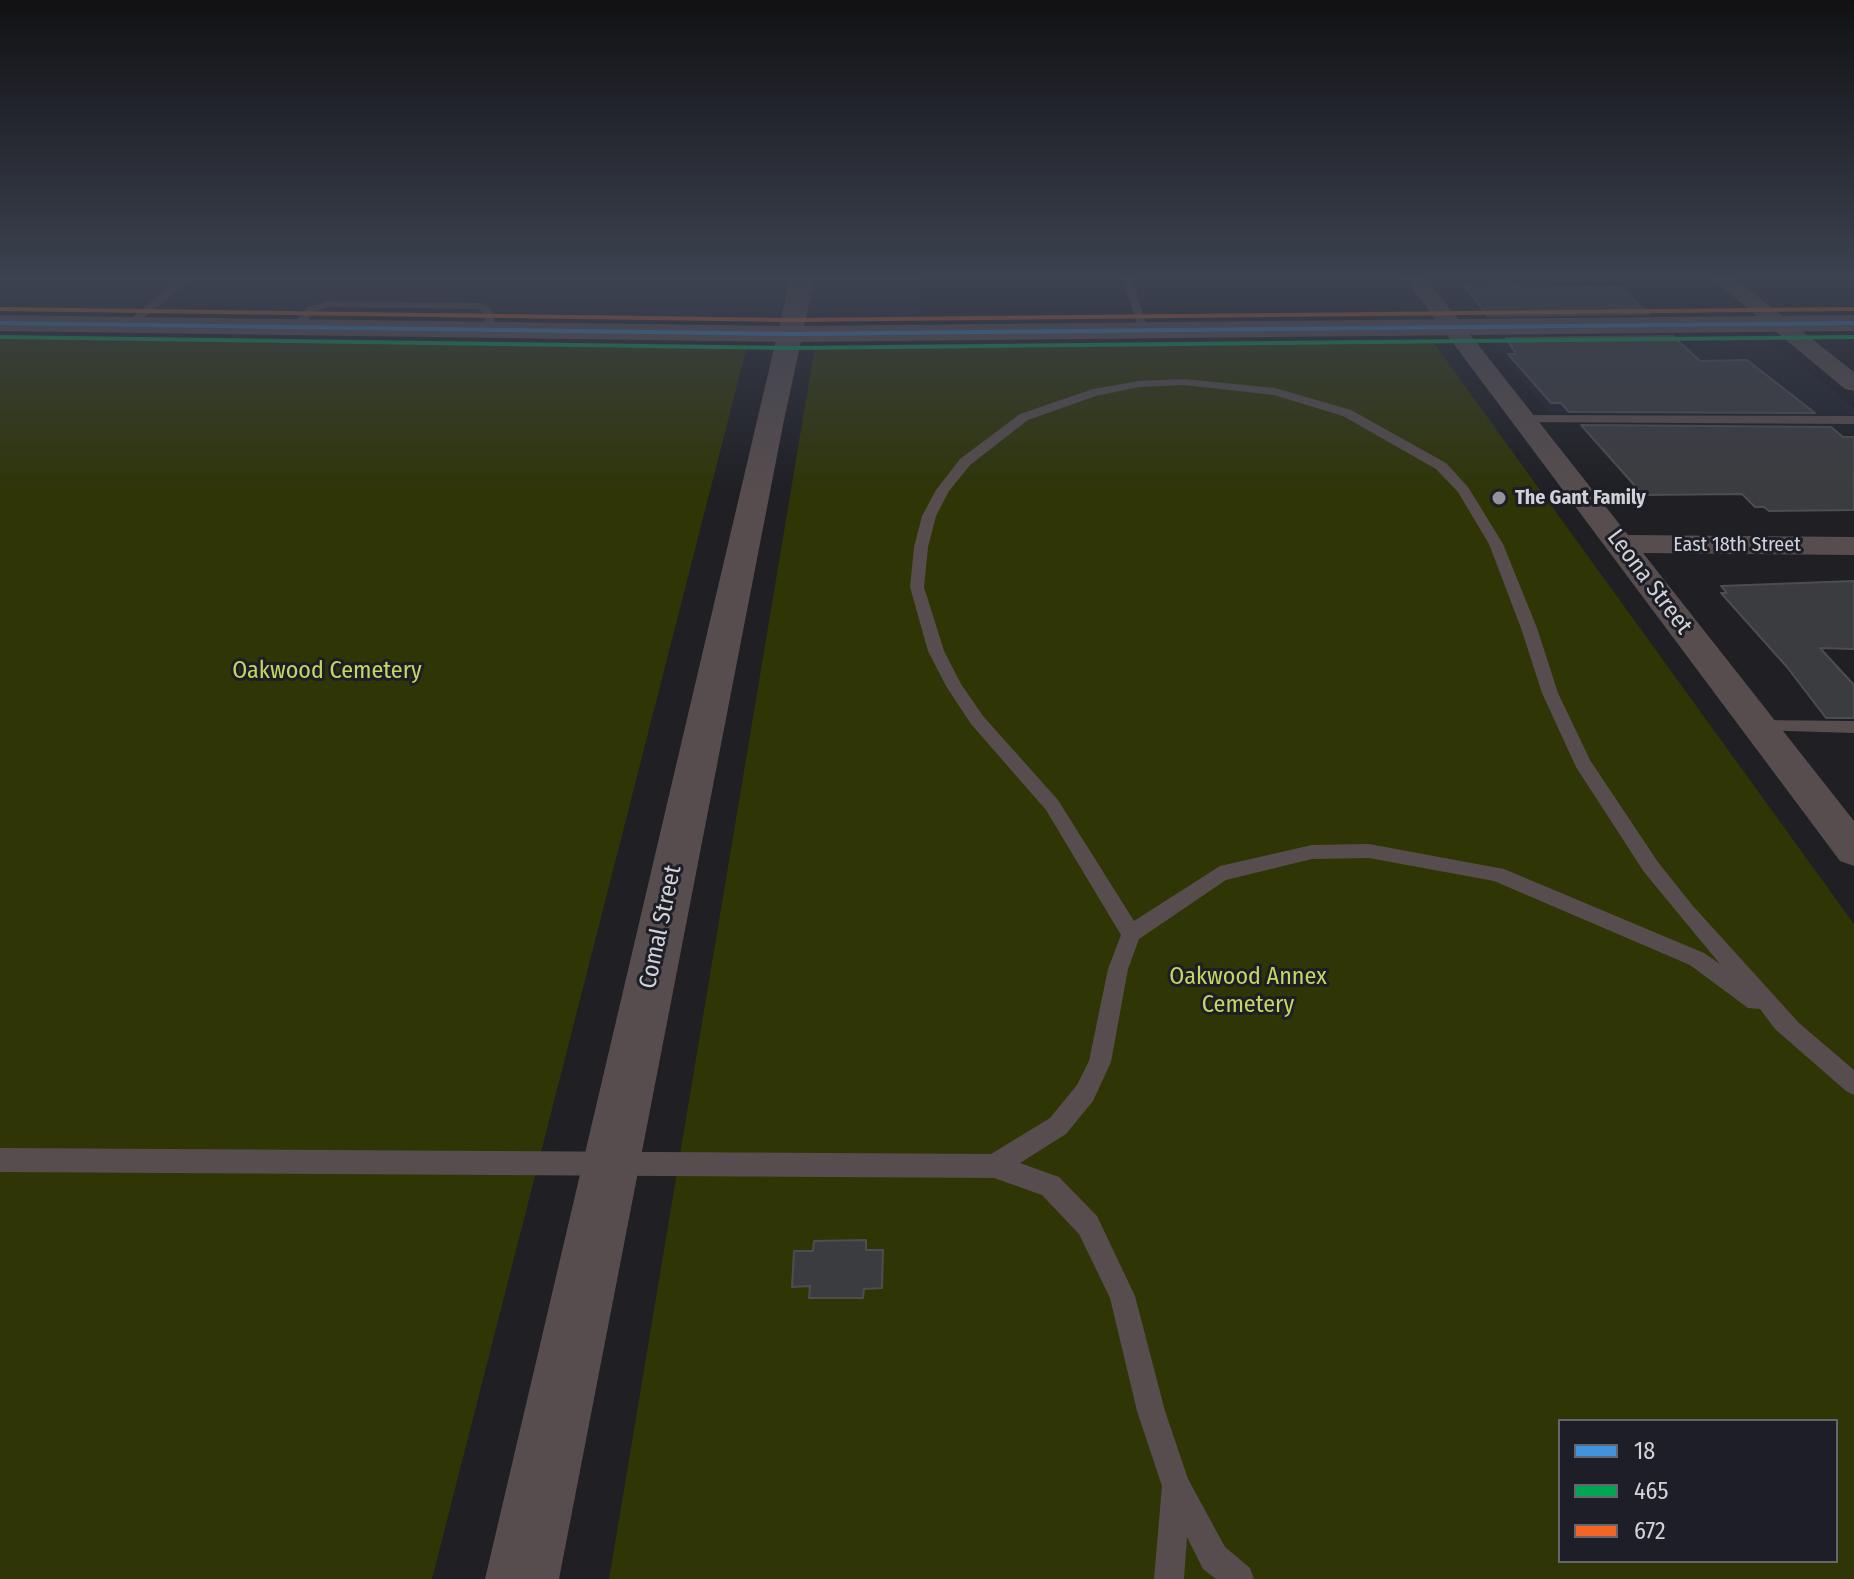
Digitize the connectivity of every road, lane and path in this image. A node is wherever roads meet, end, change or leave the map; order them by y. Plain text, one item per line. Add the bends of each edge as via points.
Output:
1 (787, 350) edge
2 (1470, 350) edge
3 (1812, 350) edge
4 (1854, 384) edge
5 (1523, 419) junction
6 (1854, 420) edge
7 (1620, 544) junction
8 (1854, 546) edge
9 (1760, 726) junction
10 (1854, 727) edge
11 (1854, 850) edge
12 (1131, 934) junction
13 (1791, 1028) junction
14 (1854, 1084) edge
15 (0, 1160) edge
16 (611, 1163) junction
17 (994, 1166) junction
18 (1176, 1485) junction
19 (522, 1579) edge
20 (1169, 1579) edge
21 (1239, 1579) edge

1 - 16 street, Comal Street
2 - 5 street, Leona Street
3 - 4 street
5 - 6 lane
5 - 7 street, Leona Street
7 - 8 street, East 18th Street
7 - 9 street, Leona Street
9 - 10 lane
9 - 11 street, Leona Street
12 - 13 lane via 1220,874 1312,852 1385,853 1497,874 1565,901 1697,959
12 - 13 lane via 1052,805 977,720 936,651 917,587 929,516 965,462 1024,417 1093,393 1139,384 1184,382 1275,392 1347,413 1379,429 1441,466 1463,490 1496,544 1554,704 1582,762 1686,912
12 - 17 lane via 1118,969 1100,1062 1085,1093 1058,1126
13 - 14 lane
15 - 16 lane
16 - 17 lane
16 - 19 street, Comal Street
17 - 18 lane via 1050,1186 1088,1225 1122,1296
18 - 20 lane
18 - 21 lane via 1214,1558

